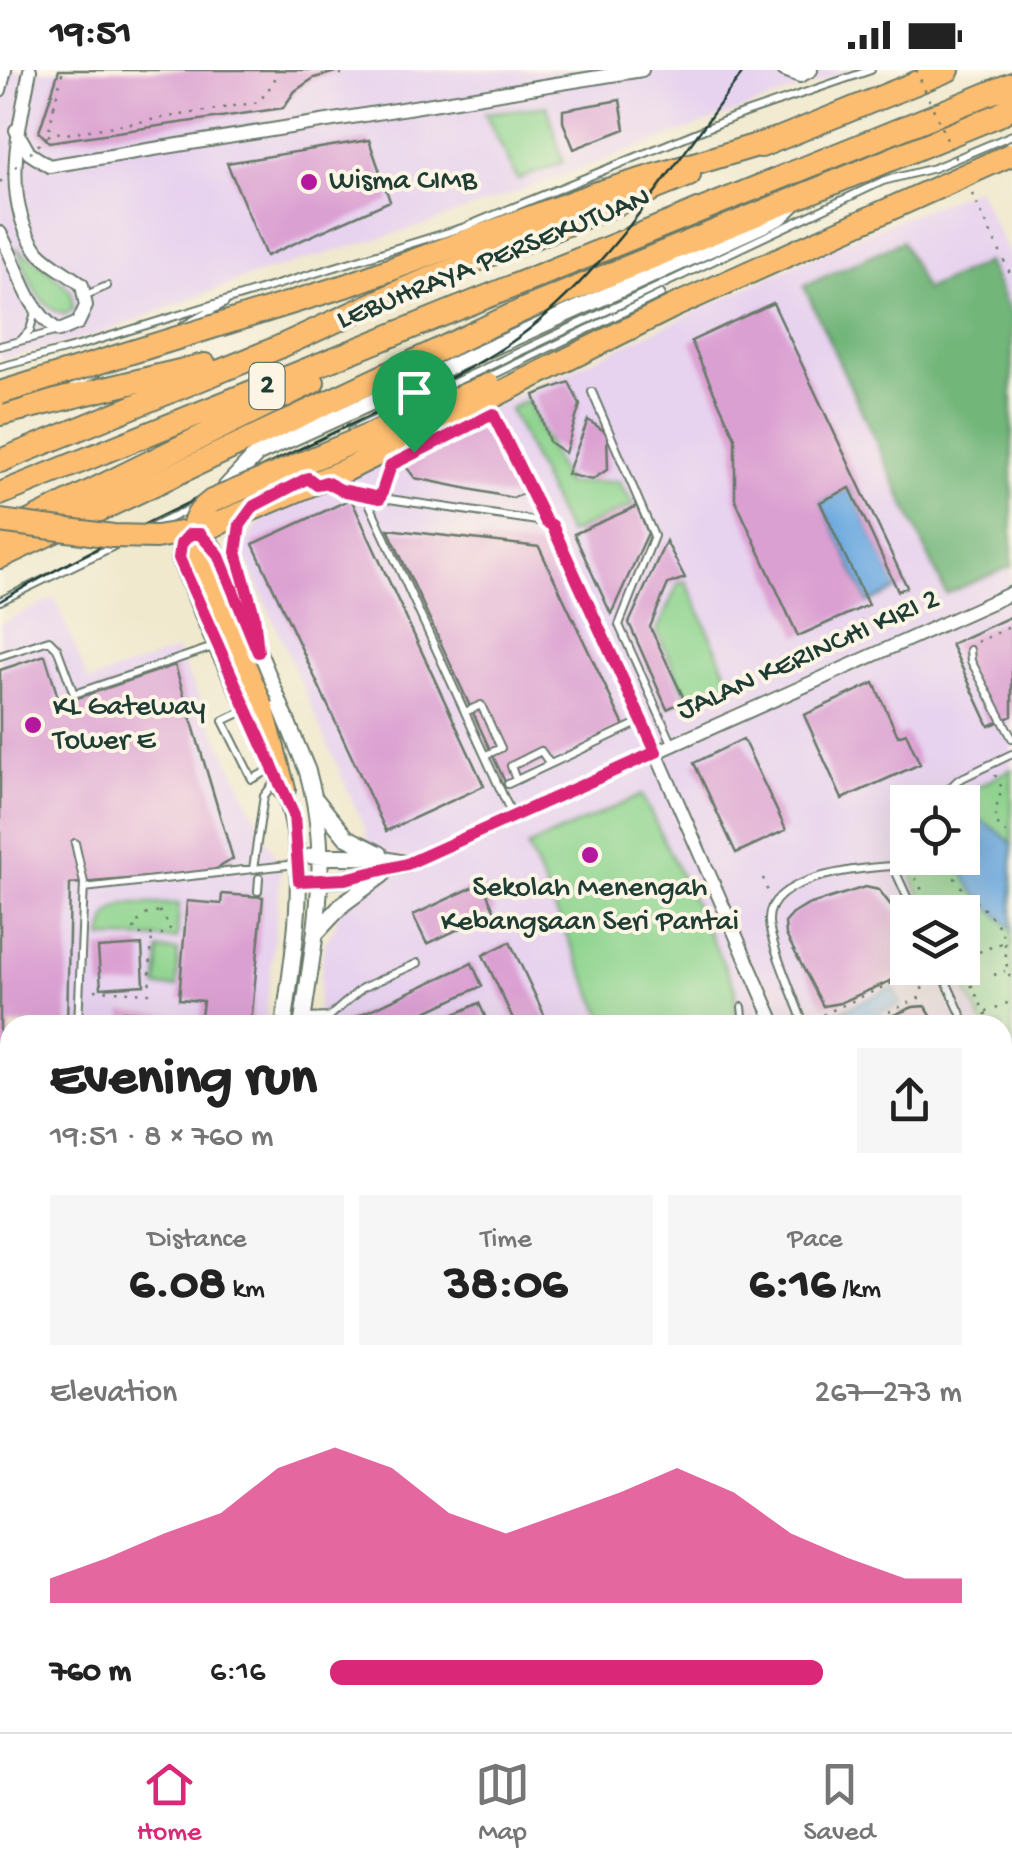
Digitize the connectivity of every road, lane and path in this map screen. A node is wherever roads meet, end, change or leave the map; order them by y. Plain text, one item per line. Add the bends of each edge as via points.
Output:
1 (5, 70) edge
2 (30, 70) edge
3 (63, 70) edge
4 (279, 70) edge
5 (330, 70) edge
6 (642, 70) edge
7 (784, 70) edge
8 (811, 70) edge
9 (871, 70) edge
10 (948, 70) edge
11 (348, 76) dead end
12 (1012, 84) edge
13 (0, 90) edge
14 (1009, 108) edge
15 (904, 128) junction
16 (16, 130) junction
17 (1012, 135) edge
18 (48, 136) junction
19 (778, 139) junction
20 (1012, 154) edge
21 (617, 165) junction
22 (0, 182) edge
23 (594, 194) junction
24 (802, 196) junction
25 (0, 233) edge
26 (533, 277) junction
27 (107, 286) dead end
28 (246, 292) junction
29 (86, 294) junction
30 (666, 300) junction
31 (36, 310) junction
32 (59, 331) junction
33 (20, 341) junction
34 (0, 346) edge
35 (277, 348) junction
36 (0, 367) edge
37 (592, 392) dead end
38 (0, 394) edge
39 (42, 404) junction
40 (0, 414) edge
41 (439, 445) dead end
42 (414, 452) junction
43 (340, 458) dead end
44 (0, 461) edge
45 (308, 475) junction
46 (326, 482) junction
47 (0, 494) edge
48 (369, 496) junction
49 (380, 498) junction
50 (0, 522) edge
51 (546, 522) junction
52 (147, 530) dead end
53 (124, 541) dead end
54 (5, 547) edge
55 (218, 554) junction
56 (179, 558) junction
57 (1011, 597) edge
58 (0, 601) edge
59 (903, 619) dead end
60 (852, 626) dead end
61 (1012, 626) edge
62 (216, 646) junction
63 (972, 646) joint
64 (258, 652) junction
65 (0, 656) edge
66 (255, 708) junction
67 (466, 712) junction
68 (642, 721) junction
69 (1009, 724) edge
70 (1012, 738) edge
71 (673, 744) junction
72 (656, 752) junction
73 (1012, 754) edge
74 (486, 755) junction
75 (550, 764) junction
76 (1003, 770) dead end
77 (279, 778) junction
78 (980, 781) dead end
79 (953, 785) edge
80 (975, 785) edge
81 (316, 800) junction
82 (512, 816) junction
83 (1012, 839) edge
84 (75, 844) dead end
85 (320, 856) junction
86 (298, 860) junction
87 (397, 864) junction
88 (890, 866) edge
89 (253, 869) junction
90 (954, 875) edge
91 (259, 878) dead end
92 (763, 878) dead end
93 (299, 881) junction
94 (322, 881) junction
95 (84, 888) junction
96 (258, 891) dead end
97 (773, 906) junction
98 (315, 933) junction
99 (152, 935) junction
100 (1006, 942) junction
101 (980, 952) edge
102 (418, 963) dead end
103 (1006, 970) junction
104 (994, 975) dead end
105 (1012, 982) edge
106 (890, 984) edge
107 (948, 985) edge
108 (971, 985) edge
109 (928, 986) dead end
110 (922, 989) dead end
111 (95, 990) dead end
112 (924, 996) dead end
113 (1012, 1001) edge
114 (742, 1007) dead end
115 (984, 1013) joint
116 (78, 1015) edge
117 (285, 1015) edge
118 (304, 1015) edge
119 (333, 1015) edge
120 (743, 1015) edge
121 (770, 1015) edge
122 (801, 1015) edge
123 (821, 1015) edge
124 (882, 1015) edge
125 (961, 1015) edge

1 - 13 street
2 - 16 street
3 - 18 path, bridge
4 - 18 path via 258,102
5 - 11 path
6 - 16 street via 49,166 29,153
7 - 8 street via 800,76
9 - 21 lane
10 - 19 highway, LEBUHRAYA PERSEKUTUAN / 2
12 - 15 highway, LEBUHRAYA PERSEKUTUAN / 2
14 - 15 highway
14 - 24 highway
15 - 26 highway, LEBUHRAYA PERSEKUTUAN / 2
16 - 29 street via 9,171 20,220 35,250
17 - 52 lane via 934,168 883,180 723,253
18 - 22 path, bridge
19 - 23 highway
19 - 35 highway, LEBUHRAYA PERSEKUTUAN / 2 via 407,288
20 - 30 highway, bridge
21 - 23 lane
21 - 28 lane via 465,227
23 - 38 highway, bridge via 352,284
24 - 54 highway via 523,310
24 - 55 street via 780,217 257,454 224,491
25 - 31 street
26 - 47 highway, LEBUHRAYA PERSEKUTUAN / 2
26 - 54 highway via 184,444
27 - 29 lane
28 - 36 lane
28 - 39 lane
29 - 32 street via 78,323
30 - 43 lane via 544,348
30 - 50 highway, bridge via 348,469 205,529 112,536
30 - 66 highway, bridge via 198,511 192,528 196,550
31 - 32 street
31 - 33 lane
32 - 33 lane
33 - 34 lane
35 - 39 highway
35 - 44 highway, LEBUHRAYA PERSEKUTUAN / 2
37 - 71 lane via 654,536 619,625
39 - 40 highway
41 - 42 lane
42 - 49 lane via 391,465
42 - 51 lane via 493,414
45 - 46 lane via 317,485
45 - 46 lane via 313,466 325,466
45 - 64 lane via 254,506 240,525 236,552
46 - 48 lane
48 - 49 lane
48 - 67 lane
49 - 51 lane
51 - 68 lane
53 - 58 lane
54 - 56 street via 94,531 140,536
55 - 56 street via 196,534 181,544
55 - 64 street
56 - 62 street
57 - 71 street, JALAN KERINCHI KIRI 2
59 - 60 path via 897,606
61 - 63 path
62 - 65 lane via 75,698 49,640
62 - 66 street
63 - 69 lane via 971,661
64 - 81 street
66 - 77 highway
66 - 77 lane via 223,721 252,779
67 - 74 lane
67 - 74 lane via 481,704 502,748
68 - 72 lane
68 - 75 lane
69 - 70 lane
71 - 72 street, JALAN KERINCHI KIRI 2
72 - 82 street, JALAN KERINCHI KIRI 2
72 - 121 street
73 - 79 lane
74 - 82 lane
75 - 75 lane via 512,782 510,766 542,752
76 - 83 path via 994,774 1002,788 996,824
77 - 86 street via 294,815
77 - 89 lane via 264,796
78 - 80 path
81 - 85 street
81 - 87 street via 346,837
82 - 87 street, JALAN KERINCHI KIRI 2
84 - 95 lane
85 - 86 street
85 - 87 street
85 - 94 street
86 - 89 lane
86 - 93 street
87 - 94 street
87 - 98 street
88 - 97 lane via 807,881
89 - 95 lane
90 - 100 path
91 - 96 lane
92 - 97 path
93 - 94 street
93 - 117 street
94 - 98 street
95 - 116 lane
97 - 122 lane via 769,924
98 - 118 street
99 - 99 path via 137,936 133,926 159,911 171,928
99 - 111 path via 149,992
100 - 101 path
100 - 103 path
102 - 119 lane via 362,988
103 - 104 path
103 - 105 path
106 - 123 path
107 - 125 lane
108 - 115 path
109 - 110 path
112 - 124 path
113 - 115 path
114 - 120 lane

